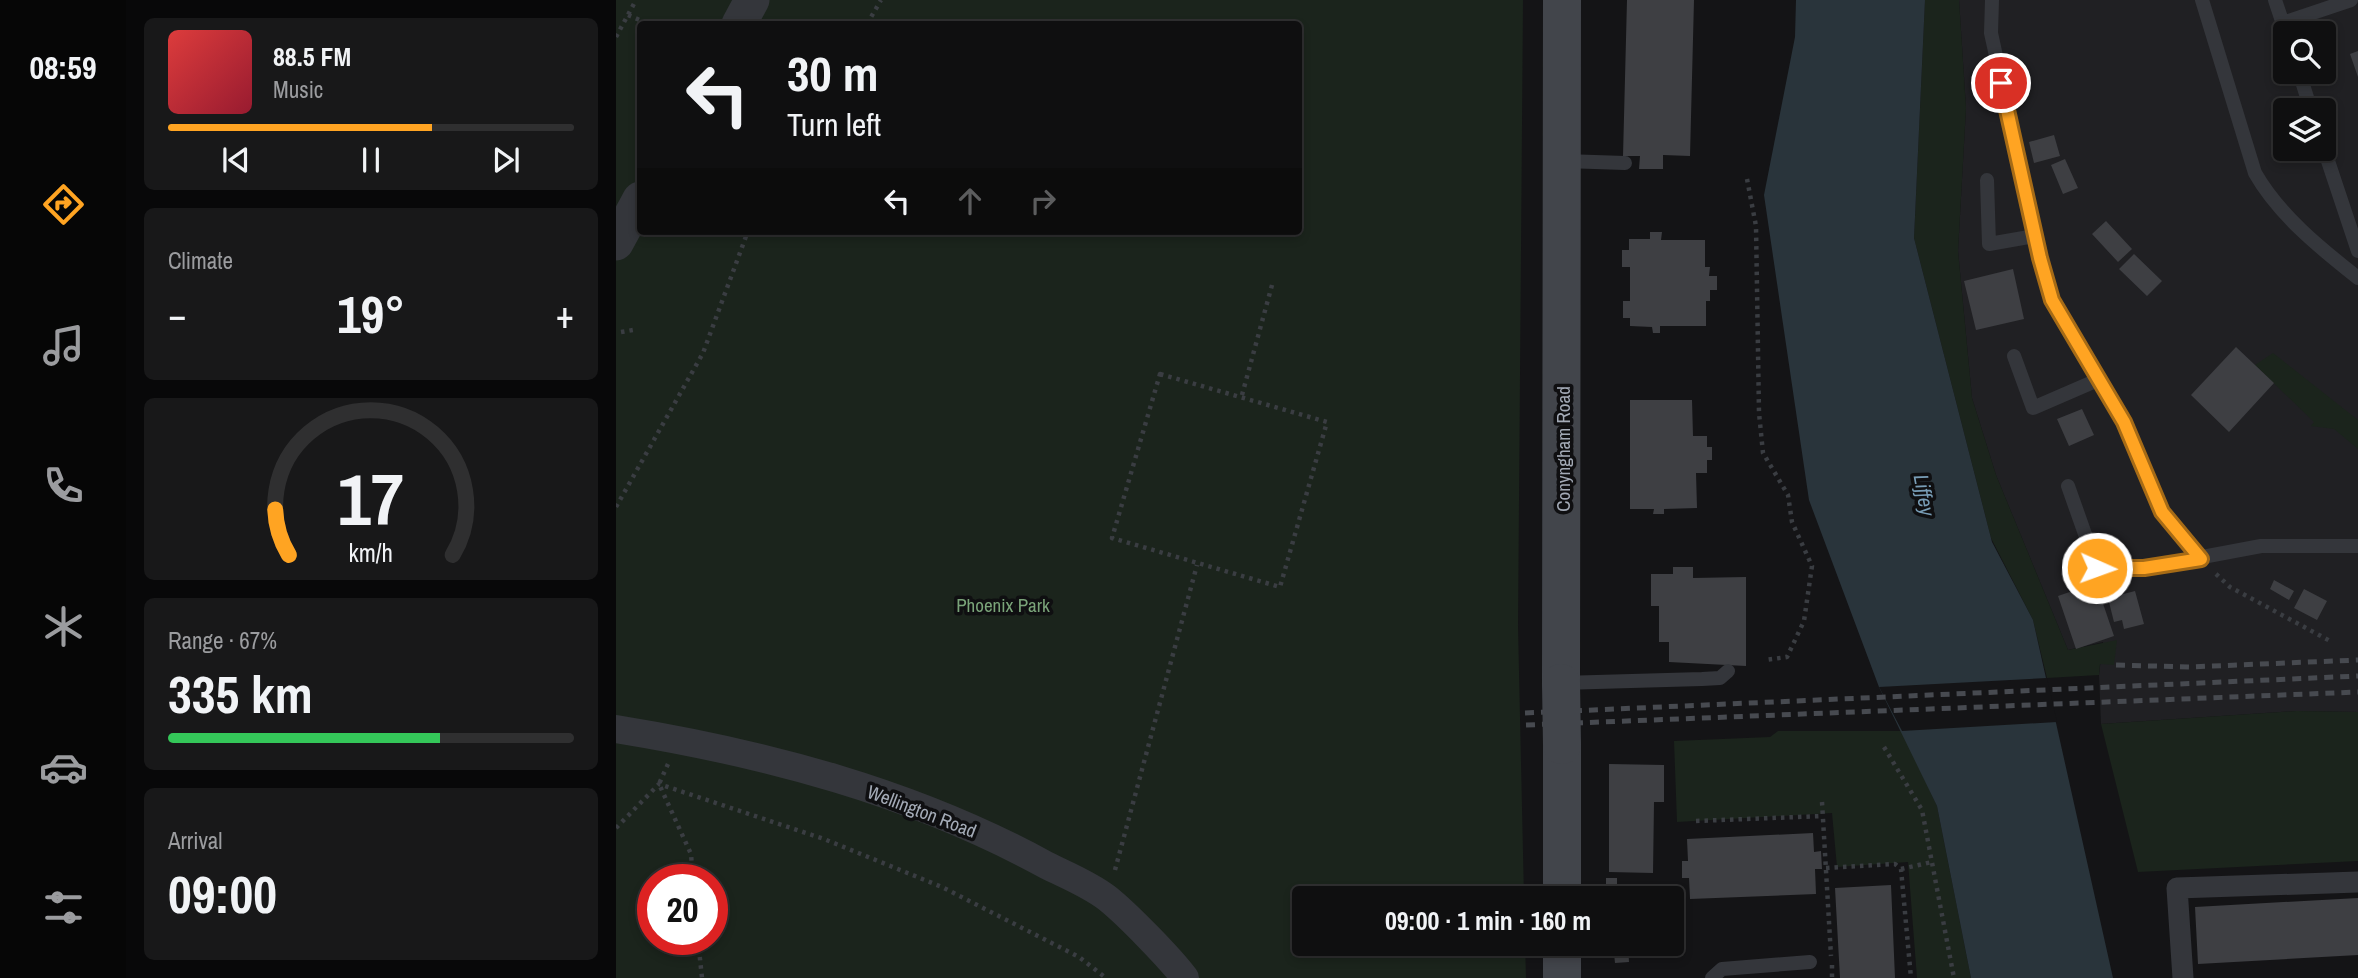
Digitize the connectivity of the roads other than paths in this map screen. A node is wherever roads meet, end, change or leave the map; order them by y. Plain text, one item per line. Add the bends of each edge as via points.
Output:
1 (752, 0) edge
2 (1562, 0) edge
3 (1992, 0) edge
4 (2202, 0) edge
5 (2275, 0) edge
6 (2351, 0) edge
7 (740, 21) edge
8 (2282, 21) edge
9 (2301, 21) edge
10 (1563, 161) junction
11 (2328, 161) edge
12 (1625, 163) dead end
13 (1987, 180) dead end
14 (637, 204) edge
15 (2035, 236) junction
16 (616, 243) edge
17 (2358, 251) edge
18 (2358, 278) edge
19 (2014, 356) dead end
20 (2100, 379) junction
21 (2068, 486) dead end
22 (2358, 546) edge
23 (2201, 559) junction
24 (1728, 671) dead end
25 (1561, 683) junction
26 (616, 729) edge
27 (2358, 882) edge
28 (1562, 886) edge
29 (1562, 956) edge
30 (1810, 962) dead end
31 (1185, 978) edge
32 (1562, 978) edge
33 (1712, 978) edge
34 (2183, 978) edge

1 - 7 street
2 - 10 main road, Conyngham Road
3 - 15 lane via 1991,33
4 - 18 lane via 2255,173 2295,223
5 - 8 lane
6 - 9 lane
10 - 12 lane
10 - 25 main road, Conyngham Road
11 - 17 lane
13 - 15 lane via 1989,244
14 - 16 street
15 - 20 lane via 2052,300
19 - 20 lane via 2033,408
20 - 23 lane via 2124,422 2162,512
21 - 23 lane via 2097,568 2144,568
22 - 23 lane via 2261,546
24 - 25 lane via 1720,678
25 - 28 main road, Conyngham Road, bridge
26 - 31 street, Wellington Road via 797,766 935,813 1021,851 1107,898
27 - 34 street via 2177,888
29 - 32 main road
30 - 33 lane via 1723,969

